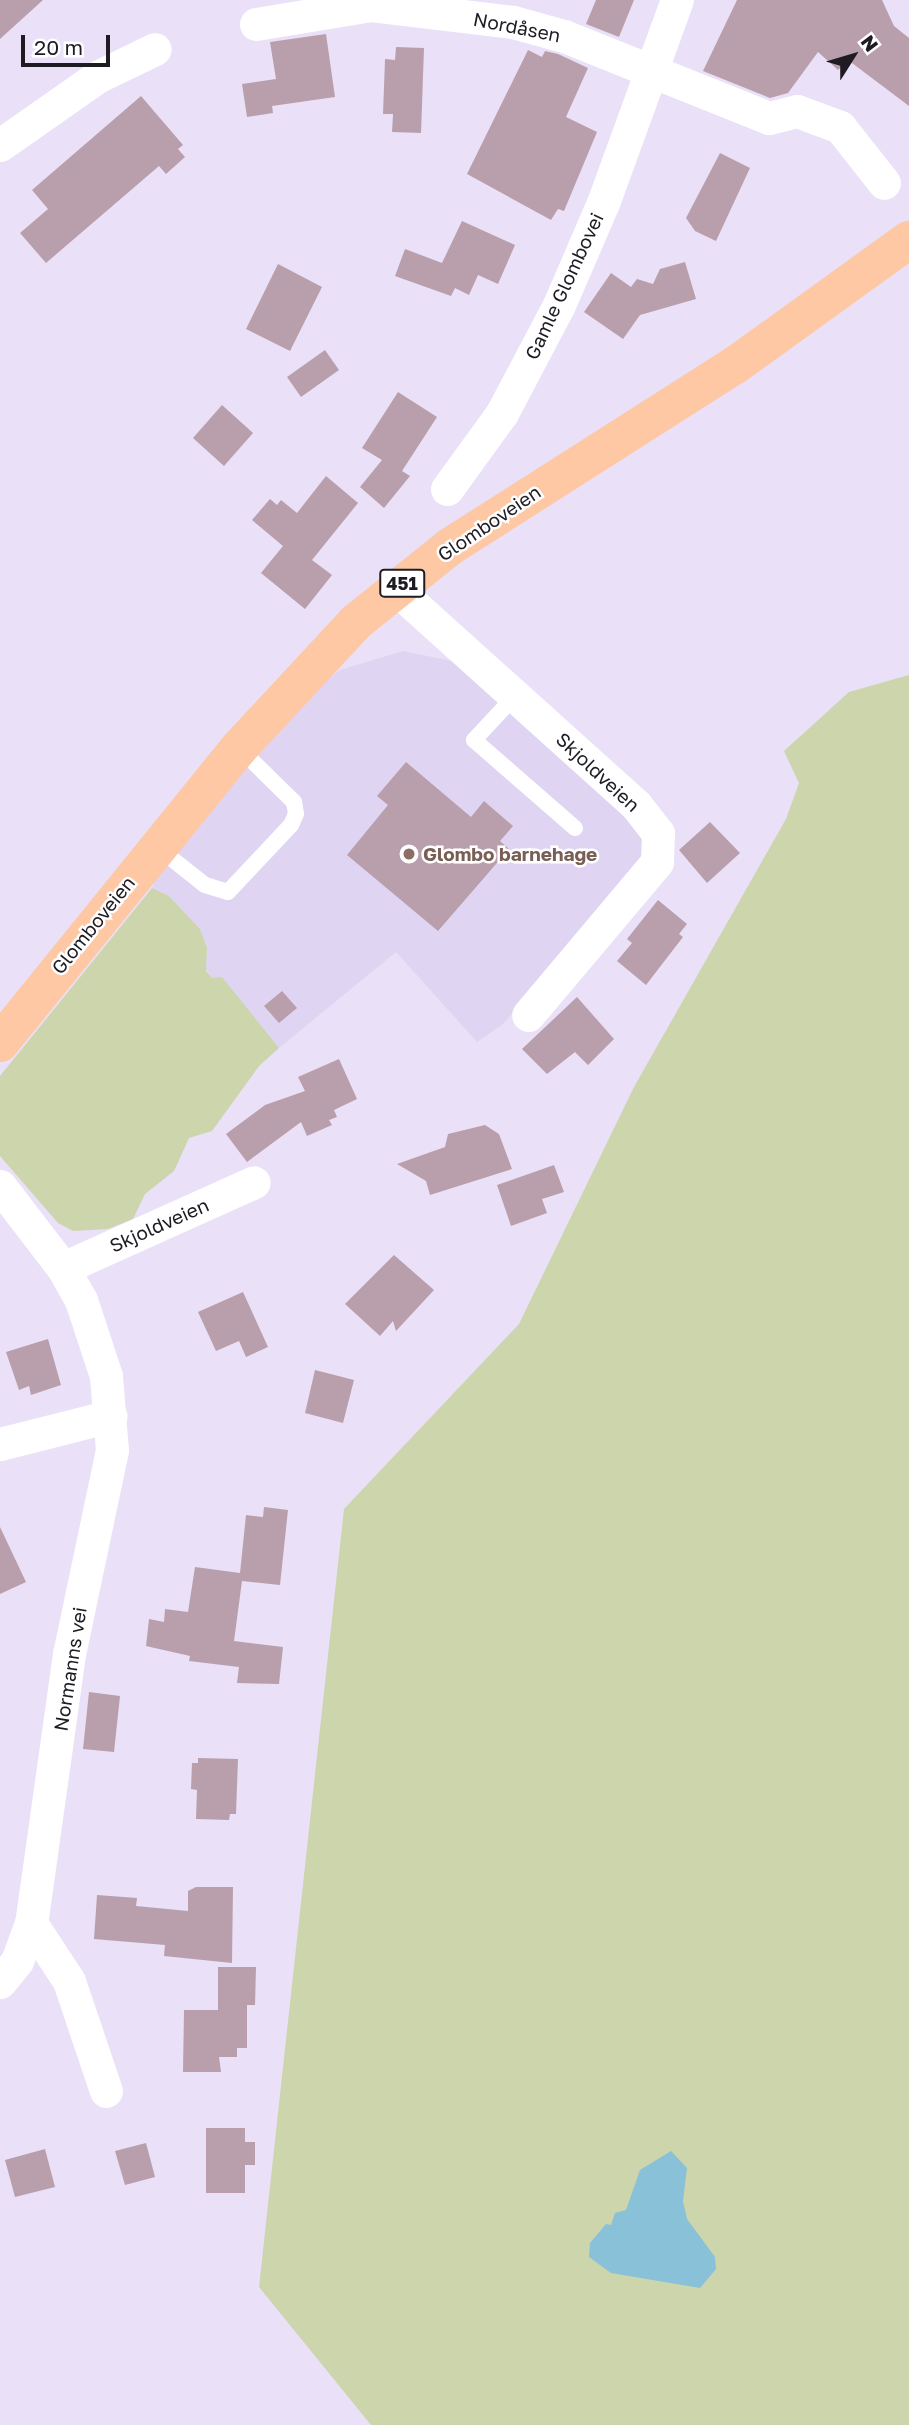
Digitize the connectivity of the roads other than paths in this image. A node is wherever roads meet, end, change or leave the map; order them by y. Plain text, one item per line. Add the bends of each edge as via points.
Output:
1 (677, 0) edge
2 (256, 24) dead end
3 (155, 49) dead end
4 (649, 68) junction
5 (0, 145) edge
6 (884, 183) dead end
7 (909, 240) edge
8 (447, 489) dead end
9 (395, 588) junction
10 (514, 696) junction
11 (239, 748) junction
12 (575, 828) dead end
13 (156, 846) junction
14 (528, 1015) dead end
15 (0, 1043) edge
16 (254, 1182) dead end
17 (0, 1186) edge
18 (63, 1268) junction
19 (111, 1416) junction
20 (0, 1444) edge
21 (31, 1923) junction
22 (0, 1982) edge
23 (106, 2091) dead end

1 - 4 street, Gamle Glombovei
2 - 4 street, Nordåsen via 371,5 513,22
3 - 5 street via 97,77
4 - 6 street via 769,118 797,111 840,127
4 - 8 street, Gamle Glombovei via 603,203 559,305 502,413
7 - 9 main road, Glomboveien / 451 via 734,366 463,539
9 - 10 street, Skjoldveien
9 - 11 main road, Glomboveien / 451 via 356,622
10 - 12 lane via 474,740
10 - 14 street, Skjoldveien via 636,805 658,833 657,862
11 - 13 main road, Glomboveien / 451
11 - 13 lane via 294,802 296,814 291,825 228,892 205,885
13 - 15 main road, Glomboveien / 451
16 - 18 street, Skjoldveien
17 - 18 street, Normanns vei
18 - 19 street, Normanns vei via 96,1338
19 - 20 street
19 - 21 street, Normanns vei via 107,1489 69,1654
21 - 22 street, Normanns vei via 17,1961
21 - 23 street via 69,1981

